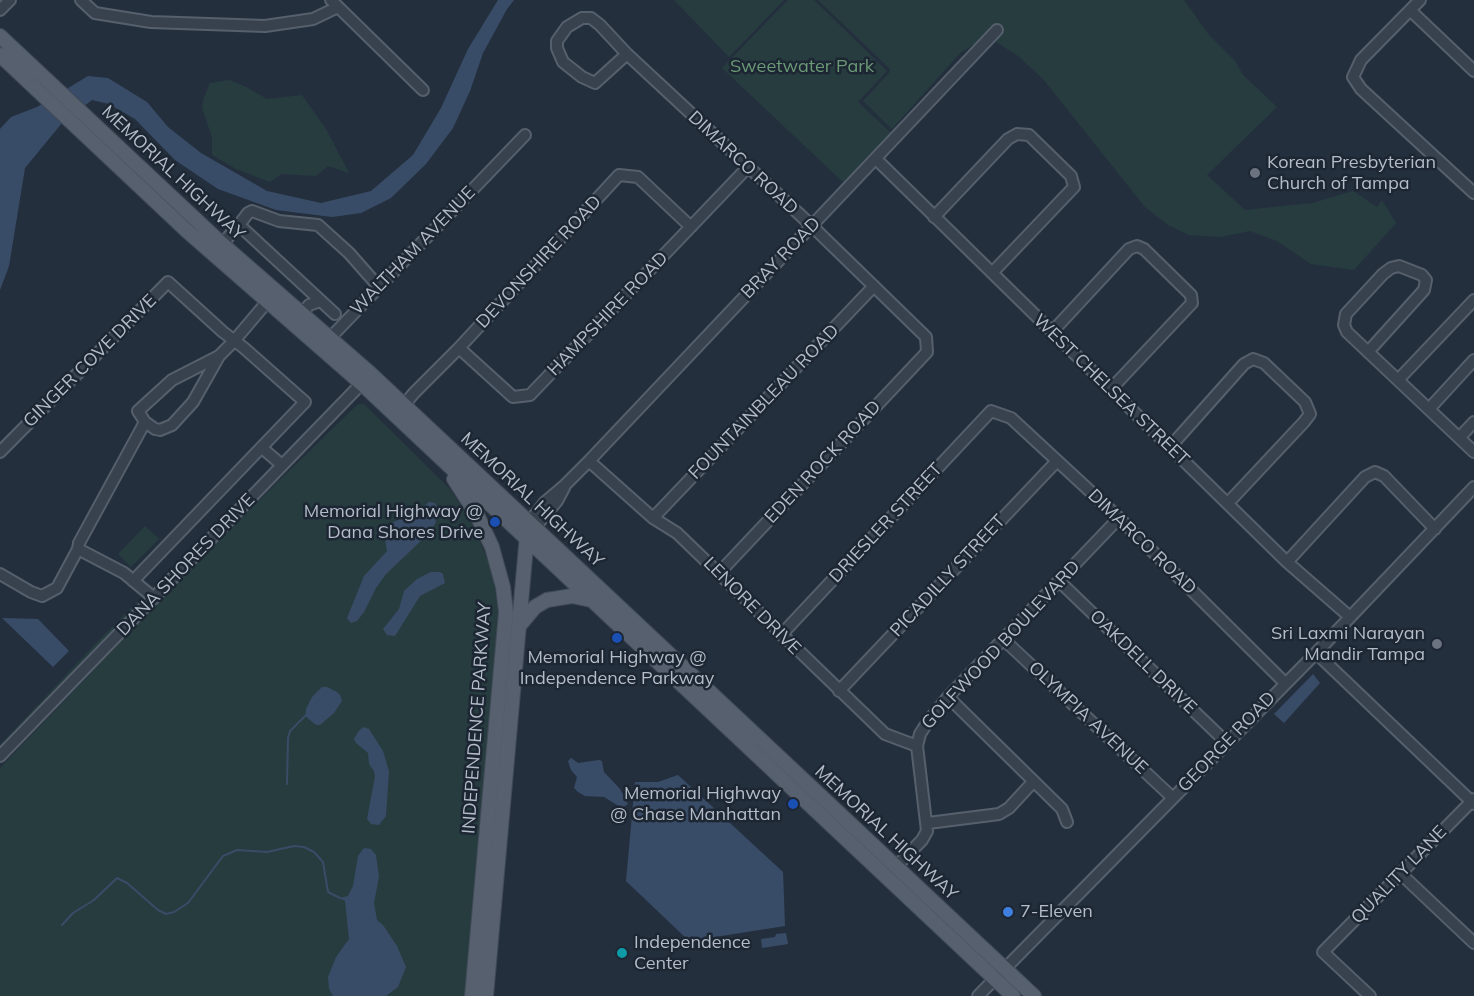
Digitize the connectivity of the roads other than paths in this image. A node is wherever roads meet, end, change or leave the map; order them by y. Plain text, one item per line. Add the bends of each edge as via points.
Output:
1 (10, 0) edge
2 (81, 0) edge
3 (1420, 0) edge
4 (334, 4) edge
5 (0, 10) edge
6 (1410, 10) junction
7 (997, 30) dead end
8 (0, 36) edge
9 (627, 54) junction
10 (0, 55) edge
11 (1474, 71) edge
12 (423, 90) dead end
13 (525, 135) dead end
14 (876, 159) junction
15 (748, 167) junction
16 (1474, 193) edge
17 (934, 217) junction
18 (239, 225) junction
19 (812, 226) junction
20 (691, 227) junction
21 (217, 249) junction
22 (992, 273) junction
23 (379, 286) junction
24 (874, 286) junction
25 (1474, 300) edge
26 (267, 302) junction
27 (310, 303) junction
28 (335, 314) dead end
29 (1052, 332) junction
30 (234, 341) junction
31 (326, 342) junction
32 (459, 348) junction
33 (927, 352) joint
34 (1368, 352) junction
35 (219, 356) junction
36 (1474, 360) edge
37 (366, 379) junction
38 (1398, 380) junction
39 (1111, 389) junction
40 (404, 404) junction
41 (1429, 409) junction
42 (991, 411) joint
43 (395, 416) junction
44 (145, 422) junction
45 (1474, 422) edge
46 (1459, 438) junction
47 (1170, 447) junction
48 (262, 448) junction
49 (0, 452) edge
50 (1474, 453) edge
51 (440, 458) junction
52 (1057, 460) junction
53 (589, 461) junction
54 (282, 465) junction
55 (1474, 487) edge
56 (1228, 503) junction
57 (653, 518) junction
58 (1119, 518) junction
59 (529, 529) junction
60 (1435, 529) junction
61 (78, 549) junction
62 (1287, 562) junction
63 (719, 573) junction
64 (0, 574) edge
65 (134, 581) junction
66 (1059, 581) junction
67 (154, 598) junction
68 (591, 600) junction
69 (1350, 617) junction
70 (624, 621) junction
71 (519, 626) junction
72 (781, 635) junction
73 (1003, 639) junction
74 (1316, 653) junction
75 (1285, 683) junction
76 (840, 692) junction
77 (948, 697) junction
78 (1227, 743) junction
79 (917, 746) junction
80 (0, 756) edge
81 (1034, 782) junction
82 (1173, 798) junction
83 (1473, 801) edge
84 (1067, 822) dead end
85 (928, 823) junction
86 (891, 871) junction
87 (1401, 874) junction
88 (1474, 944) edge
89 (1000, 974) junction
90 (472, 996) edge
91 (486, 996) edge
92 (978, 996) edge
93 (1013, 996) edge
94 (1034, 996) edge
95 (1370, 996) edge

1 - 5 street
2 - 4 street via 95,13 151,22 265,26 314,19
3 - 6 street
4 - 12 street
6 - 11 street
6 - 16 street via 1361,60 1353,77 1361,89
7 - 14 street, BRAY ROAD
8 - 21 main road, MEMORIAL HIGHWAY
9 - 9 street, DIMARCO ROAD via 591,18 582,18 567,27 557,41 563,62 595,83
9 - 15 street, DIMARCO ROAD
10 - 21 main road, MEMORIAL HIGHWAY
13 - 23 street, WALTHAM AVENUE
14 - 17 street, WEST CHELSEA STREET
14 - 19 street, BRAY ROAD
15 - 19 street, DIMARCO ROAD
15 - 20 street, HAMPSHIRE ROAD
17 - 22 street, WEST CHELSEA STREET
17 - 22 street via 1008,139 1017,134 1029,135 1071,176 1074,187
18 - 21 street
18 - 23 street via 252,212 285,222 318,225
18 - 27 street
19 - 24 street, DIMARCO ROAD
19 - 53 street, BRAY ROAD
20 - 32 street, HAMPSHIRE ROAD via 530,395 513,397
20 - 32 street, DEVONSHIRE ROAD via 639,177 620,175
21 - 26 main road, MEMORIAL HIGHWAY
21 - 27 main road, MEMORIAL HIGHWAY
22 - 29 street, WEST CHELSEA STREET
23 - 31 street, WALTHAM AVENUE
24 - 33 street, DIMARCO ROAD via 926,336
24 - 57 street, FOUNTAINBLEAU ROAD
25 - 38 street
26 - 30 street
26 - 31 main road, MEMORIAL HIGHWAY
27 - 28 street
27 - 31 main road, MEMORIAL HIGHWAY
29 - 39 street, WEST CHELSEA STREET
29 - 39 street via 1129,249 1144,249 1191,295 1192,303
30 - 35 street
30 - 48 street, GINGER COVE DRIVE via 305,402
30 - 49 street, GINGER COVE DRIVE via 168,282
31 - 37 main road, MEMORIAL HIGHWAY
32 - 40 street, DEVONSHIRE ROAD
33 - 63 street, EDEN ROCK ROAD
34 - 34 street via 1424,290 1426,280 1422,274 1399,266 1391,268 1346,314 1347,332
34 - 38 street
35 - 44 street via 163,386 138,411
35 - 44 street via 193,402 172,425 160,430
36 - 41 street
37 - 40 main road, MEMORIAL HIGHWAY
37 - 43 main road, MEMORIAL HIGHWAY
37 - 54 street, DANA SHORES DRIVE
38 - 41 street
39 - 47 street, WEST CHELSEA STREET
40 - 43 street, DEVONSHIRE ROAD
40 - 59 main road, MEMORIAL HIGHWAY
41 - 46 street
42 - 52 street, DIMARCO ROAD via 1011,417
42 - 72 street, DRIESLER STREET
43 - 51 main road, MEMORIAL HIGHWAY
44 - 61 street
45 - 46 street
46 - 50 street
47 - 56 street, WEST CHELSEA STREET
47 - 56 street via 1244,364 1253,359 1264,363 1305,402 1310,414 1304,422
48 - 54 street
48 - 65 street, GINGER COVE DRIVE
51 - 59 main road, MEMORIAL HIGHWAY via 506,520
51 - 90 main road, INDEPENDENCE PARKWAY via 487,534 505,605
52 - 58 street, DIMARCO ROAD
52 - 76 street, PICADILLY STREET
53 - 57 street, LENORE DRIVE
53 - 59 street, BRAY ROAD
54 - 67 street, DANA SHORES DRIVE
55 - 60 street, GEORGE ROAD
56 - 62 street, WEST CHELSEA STREET
57 - 63 street, LENORE DRIVE via 677,533
58 - 66 street, GOLFWOOD BOULEVARD
58 - 75 street, DIMARCO ROAD
59 - 68 main road, MEMORIAL HIGHWAY
59 - 70 main road, MEMORIAL HIGHWAY
59 - 71 main road, INDEPENDENCE PARKWAY
60 - 62 street via 1384,476 1375,472 1365,477
60 - 69 street, GEORGE ROAD
61 - 64 street via 57,588 42,596
61 - 65 street
62 - 69 street, WEST CHELSEA STREET
63 - 72 street, LENORE DRIVE
65 - 67 street
66 - 73 street, GOLFWOOD BOULEVARD
66 - 78 street, OAKDELL DRIVE
67 - 80 street, DANA SHORES DRIVE
68 - 70 main road, MEMORIAL HIGHWAY
68 - 71 main road via 562,596 547,600 535,607
69 - 74 street, GEORGE ROAD
70 - 86 main road, MEMORIAL HIGHWAY
71 - 91 main road, INDEPENDENCE PARKWAY
72 - 76 street, LENORE DRIVE
73 - 77 street, GOLFWOOD BOULEVARD
73 - 82 street, OLYMPIA AVENUE
74 - 75 street, GEORGE ROAD
74 - 83 street
75 - 78 street, GEORGE ROAD
76 - 79 street, LENORE DRIVE via 885,734
77 - 79 street, GOLFWOOD BOULEVARD via 920,734
77 - 81 street
78 - 82 street, GEORGE ROAD
79 - 85 street, GOLFWOOD BOULEVARD
81 - 84 street via 1062,809
81 - 85 street via 999,814
82 - 89 street, GEORGE ROAD
83 - 87 street, QUALITY LANE
85 - 86 street via 924,837
86 - 89 main road, MEMORIAL HIGHWAY
87 - 88 street
87 - 95 street, QUALITY LANE via 1323,952
89 - 92 street, GEORGE ROAD
89 - 93 main road, MEMORIAL HIGHWAY
89 - 94 main road, MEMORIAL HIGHWAY

